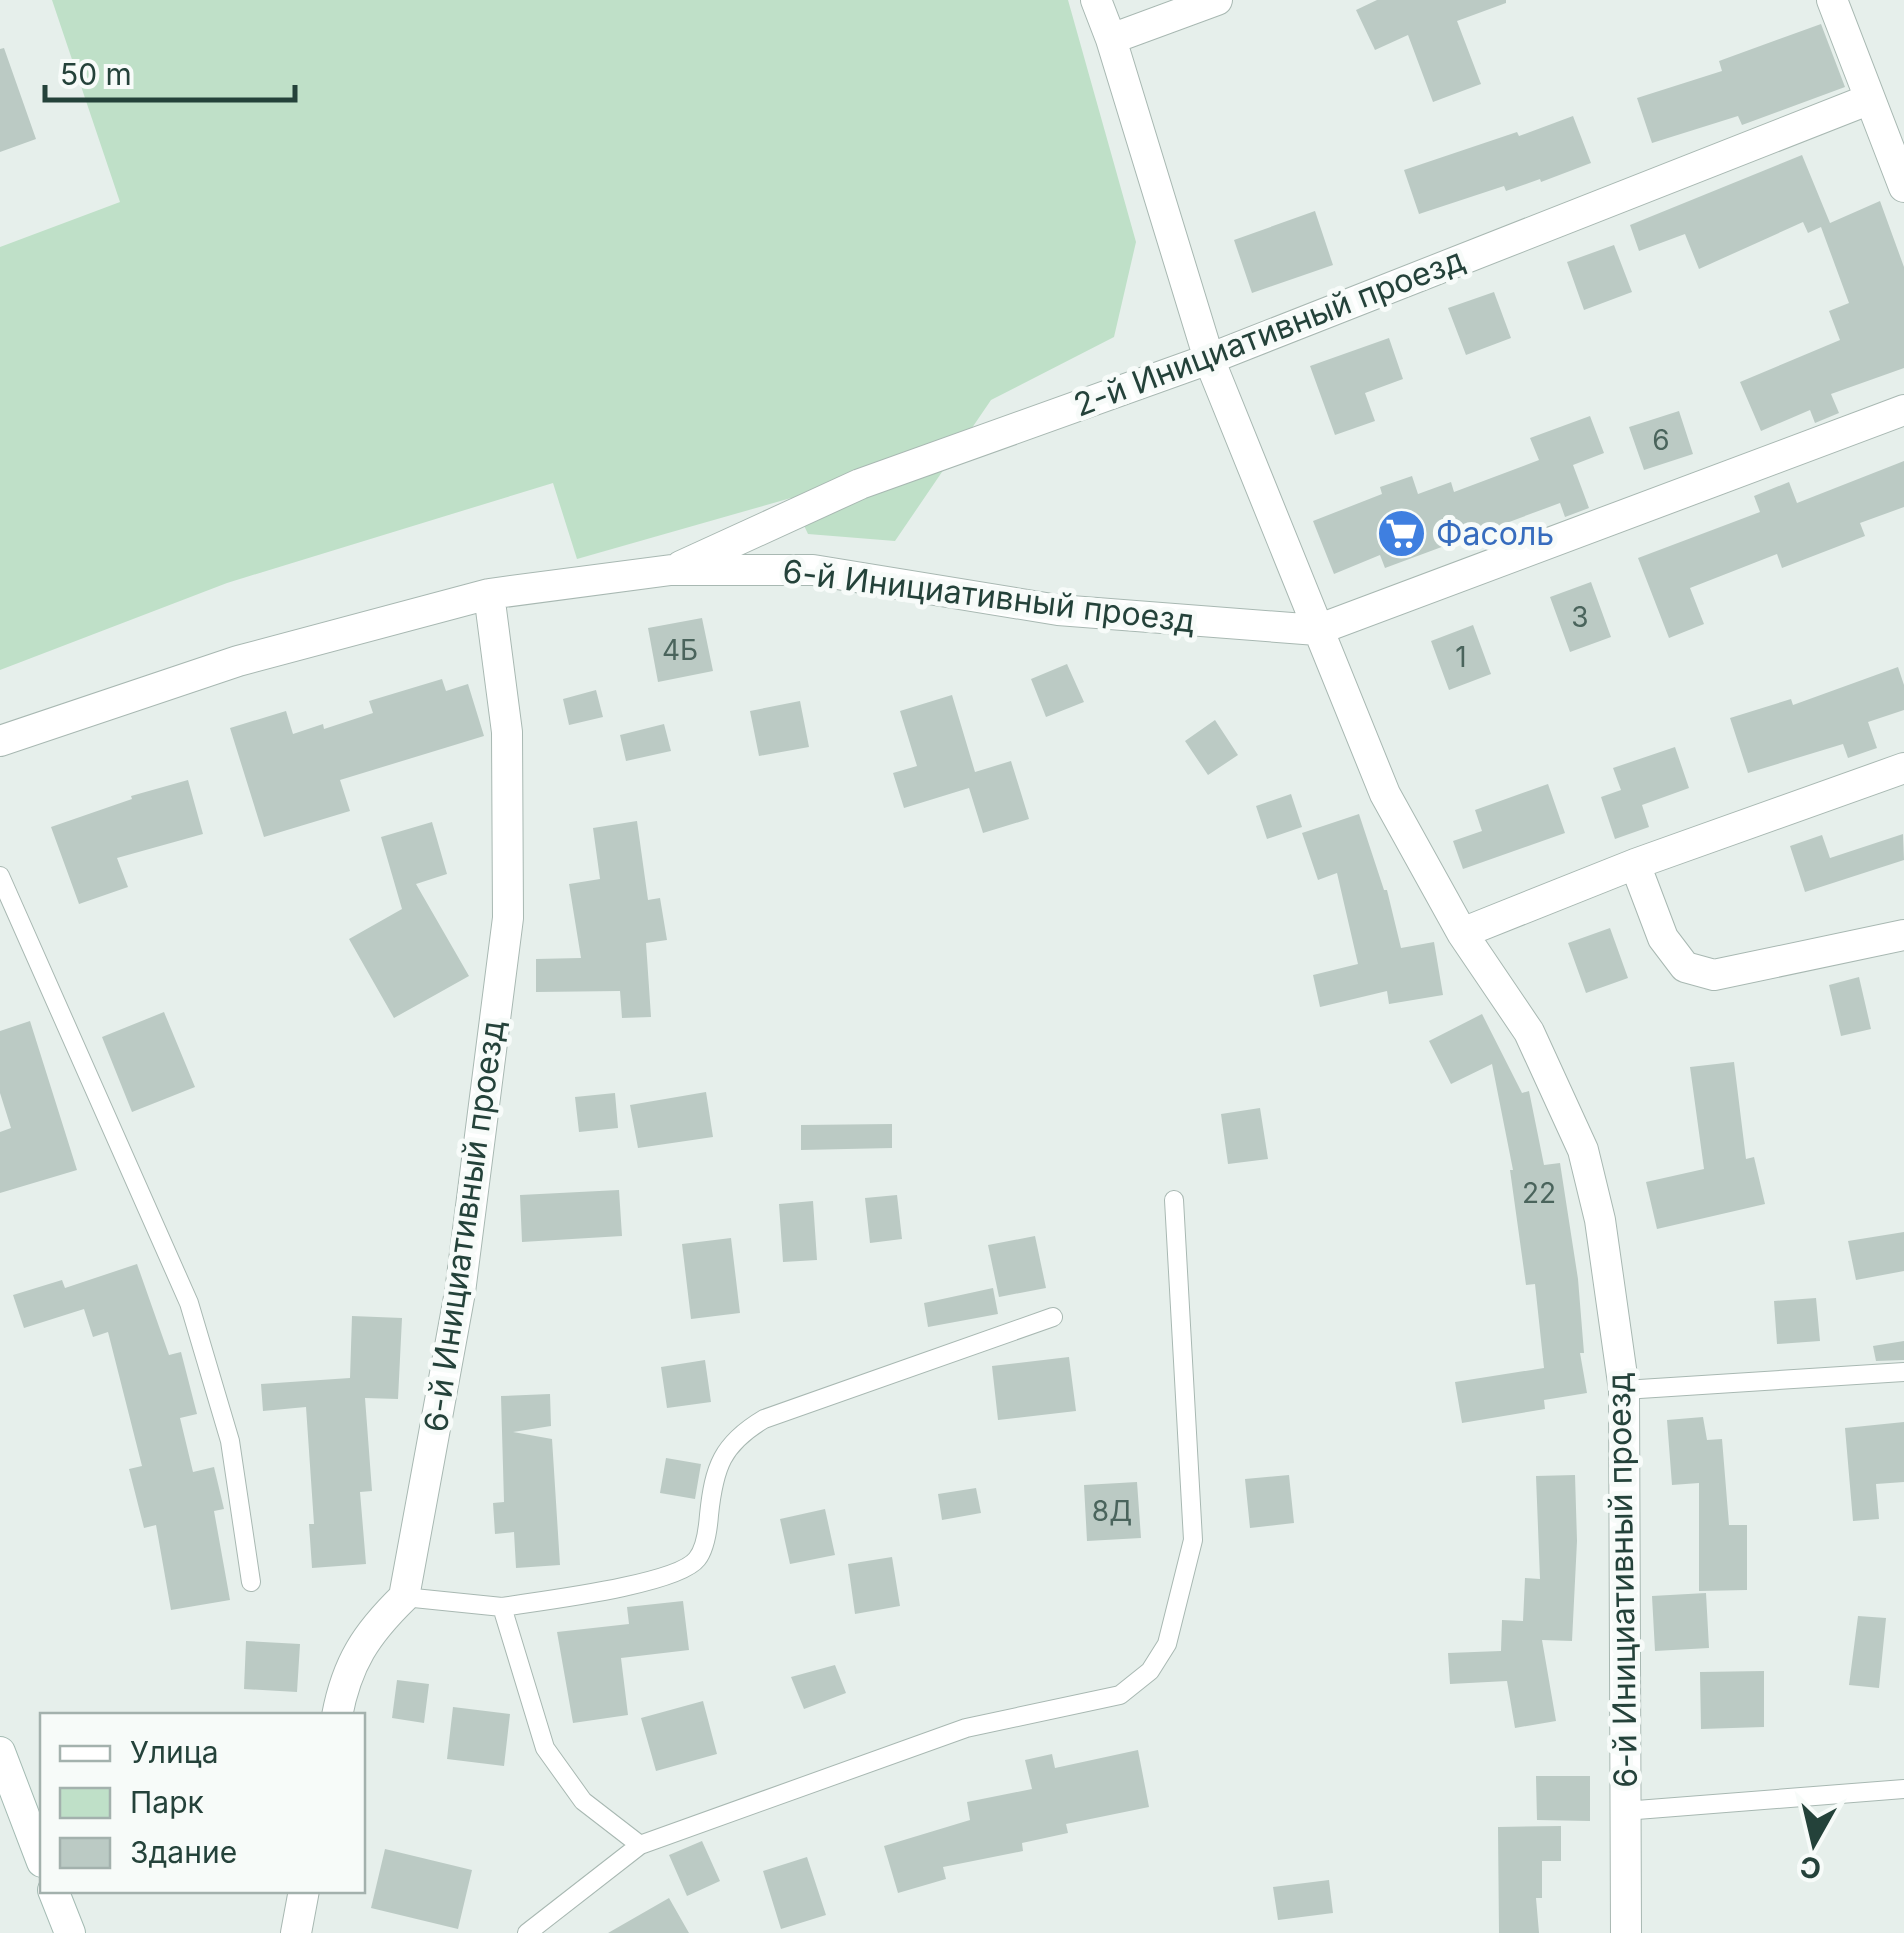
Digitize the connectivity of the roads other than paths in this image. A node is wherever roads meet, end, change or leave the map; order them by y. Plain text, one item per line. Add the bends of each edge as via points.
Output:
1 (1096, 0) edge
2 (1217, 0) edge
3 (1832, 0) edge
4 (1111, 39) junction
5 (1870, 100) junction
6 (1904, 187) edge
7 (1209, 358) junction
8 (1904, 410) edge
9 (671, 570) junction
10 (490, 594) junction
11 (1317, 630) junction
12 (0, 741) edge
13 (1904, 768) edge
14 (1635, 864) junction
15 (0, 876) edge
16 (1462, 933) junction
17 (1904, 935) edge
18 (1174, 1200) dead end
19 (1053, 1318) dead end
20 (1904, 1372) edge
21 (1624, 1390) junction
22 (251, 1582) dead end
23 (404, 1598) junction
24 (502, 1607) junction
25 (338, 1713) edge
26 (0, 1752) edge
27 (1904, 1790) edge
28 (1624, 1810) junction
29 (640, 1846) junction
30 (40, 1857) edge
31 (54, 1893) edge
32 (303, 1893) edge
33 (70, 1933) edge
34 (296, 1933) edge
35 (527, 1933) edge
36 (1626, 1933) edge

1 - 4 street
2 - 4 street
3 - 5 street
4 - 7 street
5 - 6 street
5 - 7 street, 2-й Инициативный проезд
7 - 9 street, 2-й Инициативный проезд via 860,484
7 - 11 street
8 - 11 street
9 - 10 street, 6-й Инициативный проезд
9 - 11 street, 6-й Инициативный проезд via 813,570 1058,610
10 - 12 street, 6-й Инициативный проезд via 238,661
10 - 23 street, 6-й Инициативный проезд via 508,732 508,918 460,1292
11 - 16 street, 6-й Инициативный проезд via 1385,794
13 - 14 street
14 - 16 street
14 - 17 street via 1663,938 1685,966 1714,975
15 - 22 lane via 189,1303 230,1442
16 - 21 street, 6-й Инициативный проезд via 1529,1032 1584,1150
18 - 29 lane via 1193,1540 1168,1644 1150,1671 1120,1695 966,1728
19 - 24 lane via 764,1419 738,1434 722,1458 696,1560 666,1578
20 - 21 lane
21 - 28 street, 6-й Инициативный проезд
23 - 24 lane
23 - 25 street via 372,1628 344,1679
24 - 29 lane via 545,1748 583,1802
26 - 30 street
27 - 28 lane
28 - 36 street, 6-й Инициативный проезд
29 - 35 lane
31 - 33 street
32 - 34 street

